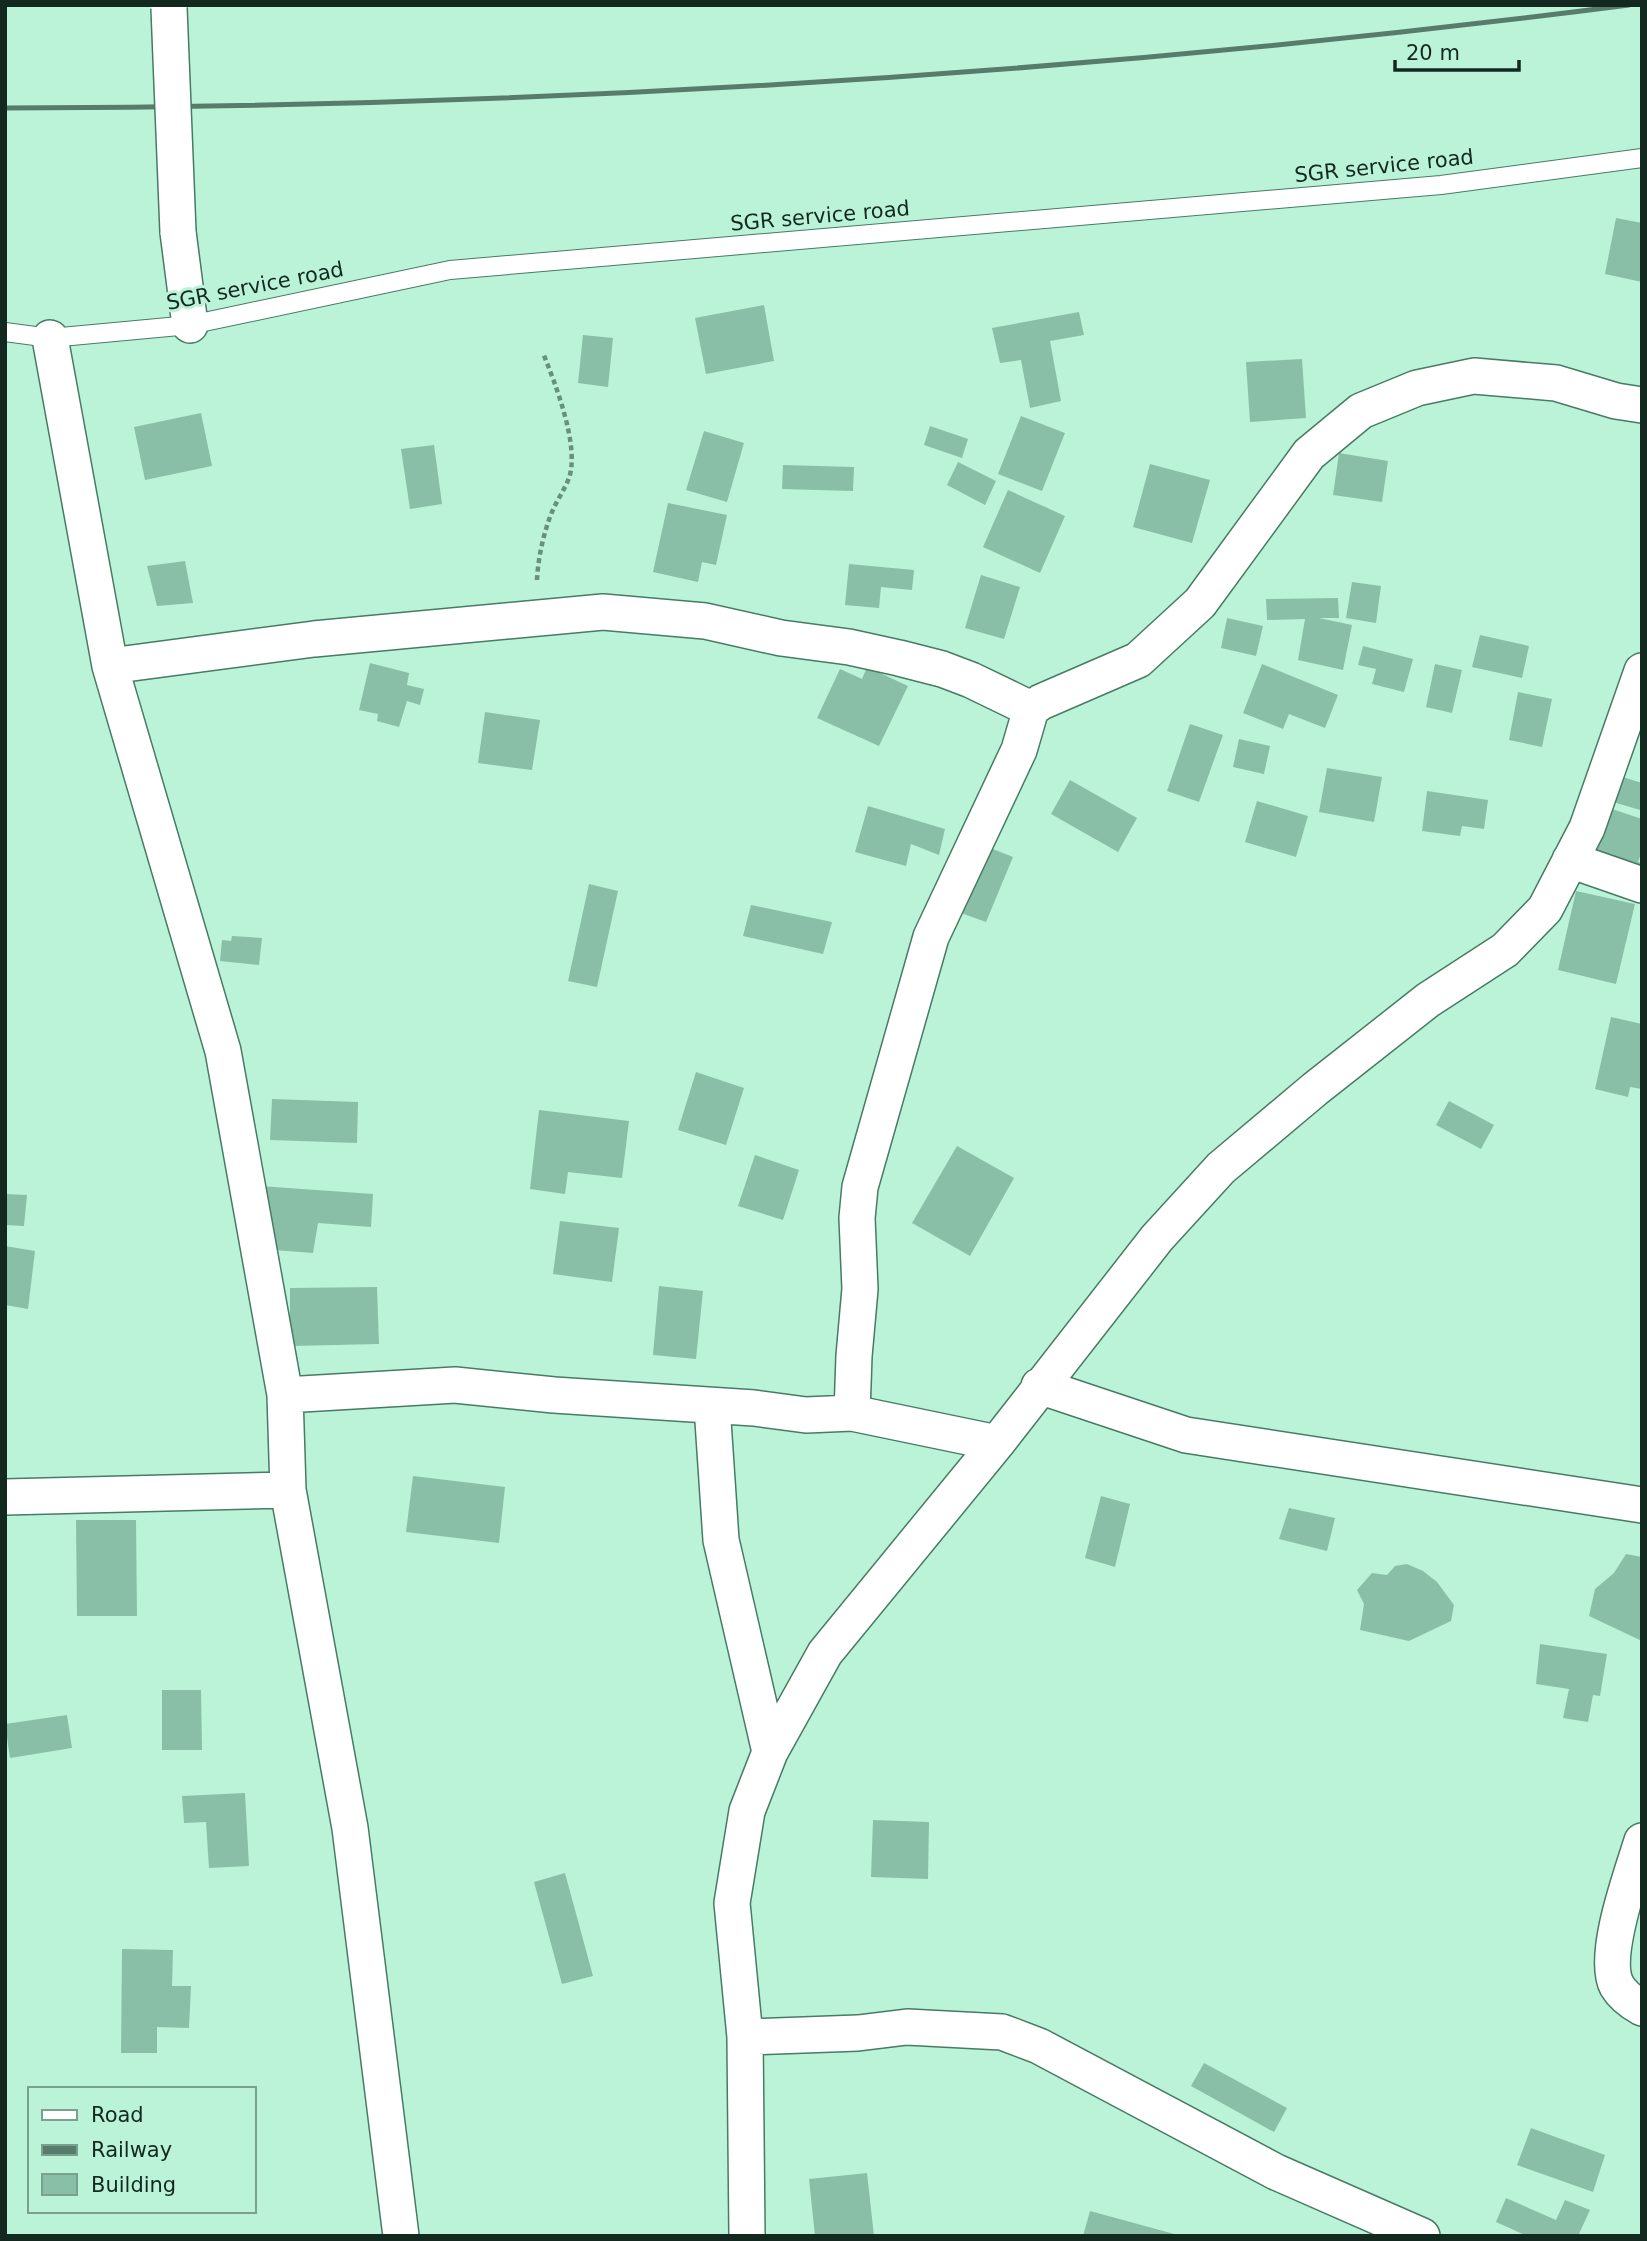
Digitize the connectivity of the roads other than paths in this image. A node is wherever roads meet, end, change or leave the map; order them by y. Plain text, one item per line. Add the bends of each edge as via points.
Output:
1 (169, 7) edge
2 (1642, 158) edge
3 (190, 325) junction
4 (5, 332) edge
5 (50, 338) junction
6 (1642, 405) edge
7 (110, 666) junction
8 (1642, 671) edge
9 (1031, 709) junction
10 (1570, 860) junction
11 (1642, 885) edge
12 (1039, 1387) junction
13 (285, 1395) junction
14 (712, 1406) junction
15 (852, 1413) junction
16 (997, 1443) junction
17 (288, 1490) junction
18 (5, 1497) edge
19 (1642, 1504) edge
20 (770, 1752) junction
21 (1642, 1841) edge
22 (1642, 2008) edge
23 (745, 2037) junction
24 (401, 2236) edge
25 (747, 2236) edge
26 (1422, 2236) edge

1 - 3 street, bridge via 178,232
2 - 3 lane, SGR service road via 1441,185 450,270
3 - 5 lane, SGR service road
4 - 5 lane, SGR service road
5 - 7 street
6 - 9 street via 1556,383 1474,376 1416,388 1361,411 1309,454 1200,603 1138,660
7 - 9 street via 314,639 603,612 705,621 849,647 942,669
7 - 13 street via 223,1051
8 - 10 street via 1587,828
9 - 15 street via 1019,750 931,937 860,1187 860,1289
10 - 11 street
10 - 12 street via 1545,909 1504,950 1428,1000 1221,1168 1157,1238
12 - 16 street
12 - 19 street via 1186,1435
13 - 14 street via 455,1385
13 - 17 street
14 - 15 street via 806,1415
14 - 20 street via 721,1540
15 - 16 street
16 - 20 street via 825,1653
17 - 18 street
17 - 24 street via 350,1828
20 - 23 street via 747,1811 732,1903
21 - 22 street via 1618,1924 1612,1969 1617,1986
23 - 25 street
23 - 26 street via 907,2027 1002,2032 1040,2046 1276,2172

